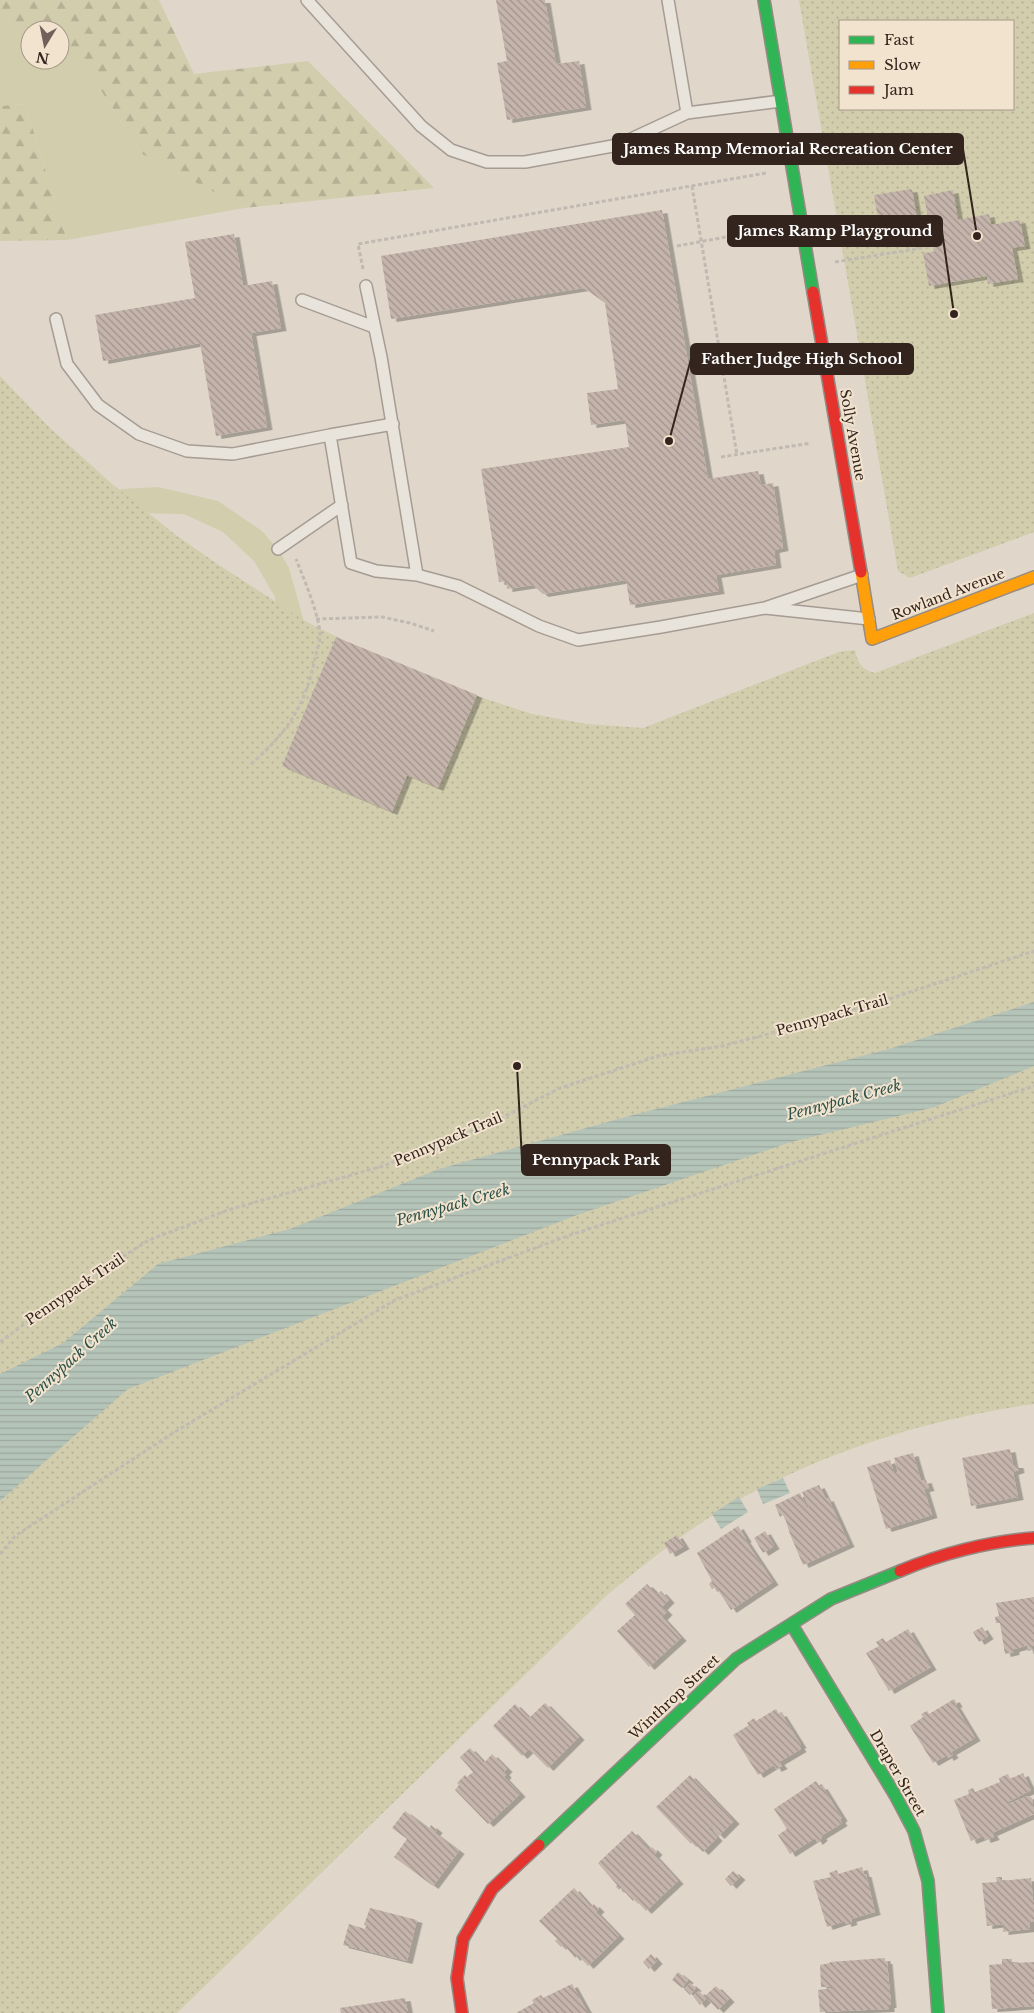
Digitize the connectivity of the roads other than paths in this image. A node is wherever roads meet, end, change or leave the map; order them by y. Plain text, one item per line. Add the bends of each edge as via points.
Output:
1 (308, 0) edge
2 (668, 0) edge
3 (764, 0) edge
4 (781, 101) junction
5 (687, 113) junction
6 (366, 286) road end
7 (302, 300) dead end
8 (56, 319) dead end
9 (374, 327) junction
10 (393, 424) junction
11 (330, 435) junction
12 (342, 505) junction
13 (282, 546) road end
14 (418, 575) junction
15 (862, 575) junction
16 (1034, 577) edge
17 (765, 608) junction
18 (869, 620) junction
19 (872, 639) joint
20 (1034, 1538) edge
21 (792, 1625) junction
22 (462, 2013) edge
23 (938, 2013) edge

1 - 5 lane via 421,126 451,150 487,162 525,162 618,145
2 - 5 lane
3 - 4 street, Solly Avenue
4 - 5 lane
4 - 15 street, Solly Avenue
6 - 9 lane
7 - 9 lane
8 - 11 lane via 67,364 98,404 139,434 187,452 234,454
9 - 10 lane
10 - 11 lane
10 - 14 lane
11 - 12 lane
12 - 13 lane
12 - 14 lane via 351,563 376,572
14 - 17 lane via 458,586 539,626 578,640
15 - 17 lane
15 - 18 street, Solly Avenue
16 - 19 street, Rowland Avenue
17 - 18 lane
18 - 19 street, Solly Avenue
20 - 21 street, Winthrop Street via 1008,1540 920,1562 831,1599
21 - 22 street, Winthrop Street via 736,1659 492,1888 462,1939 457,1978
21 - 23 street, Draper Street via 914,1831 928,1881

